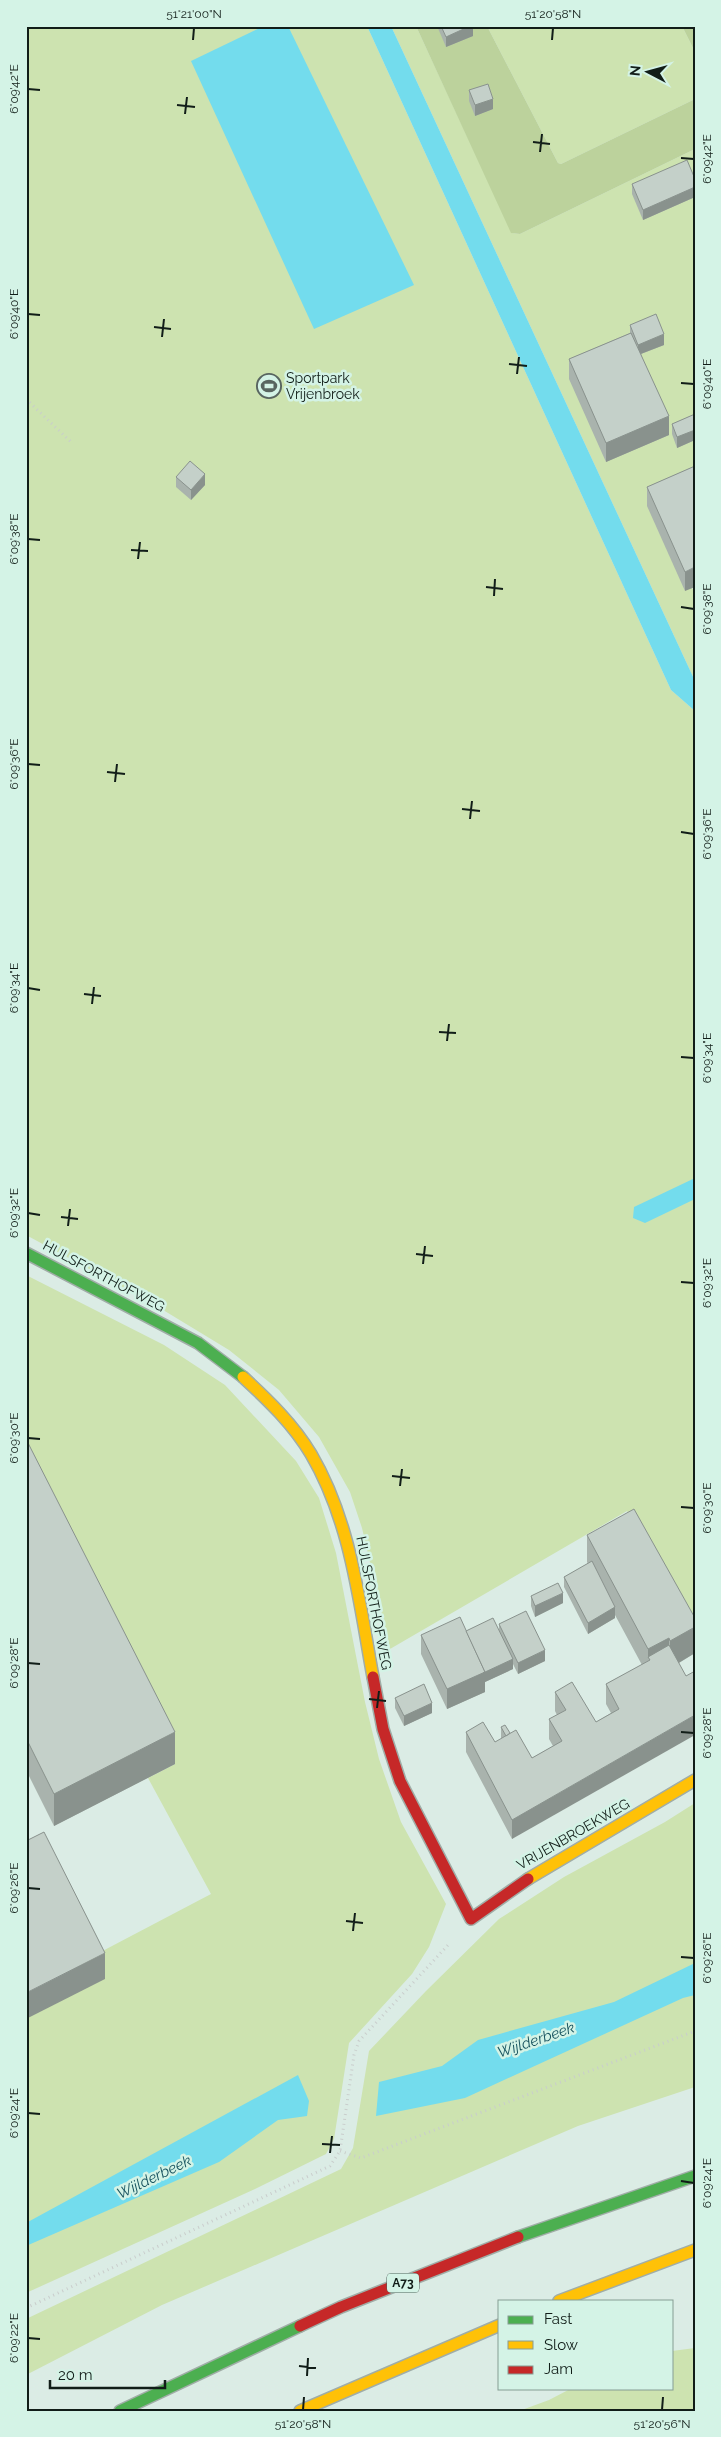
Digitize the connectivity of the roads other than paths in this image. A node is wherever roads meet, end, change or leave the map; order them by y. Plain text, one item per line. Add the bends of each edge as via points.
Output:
1 (26, 1253) edge
2 (695, 1780) edge
3 (470, 1919) joint
4 (695, 2176) edge
5 (695, 2250) edge
6 (562, 2300) edge
7 (498, 2326) edge
8 (120, 2411) edge
9 (300, 2411) edge

1 - 3 main road, HULSFORTHOFWEG via 198,1343 240,1374 277,1409 310,1453 332,1495 350,1551 383,1729 400,1781
2 - 3 main road, VRIJENBROEKWEG via 511,1888
4 - 8 main road, A73 via 502,2242 341,2307
5 - 6 main road
7 - 9 main road

